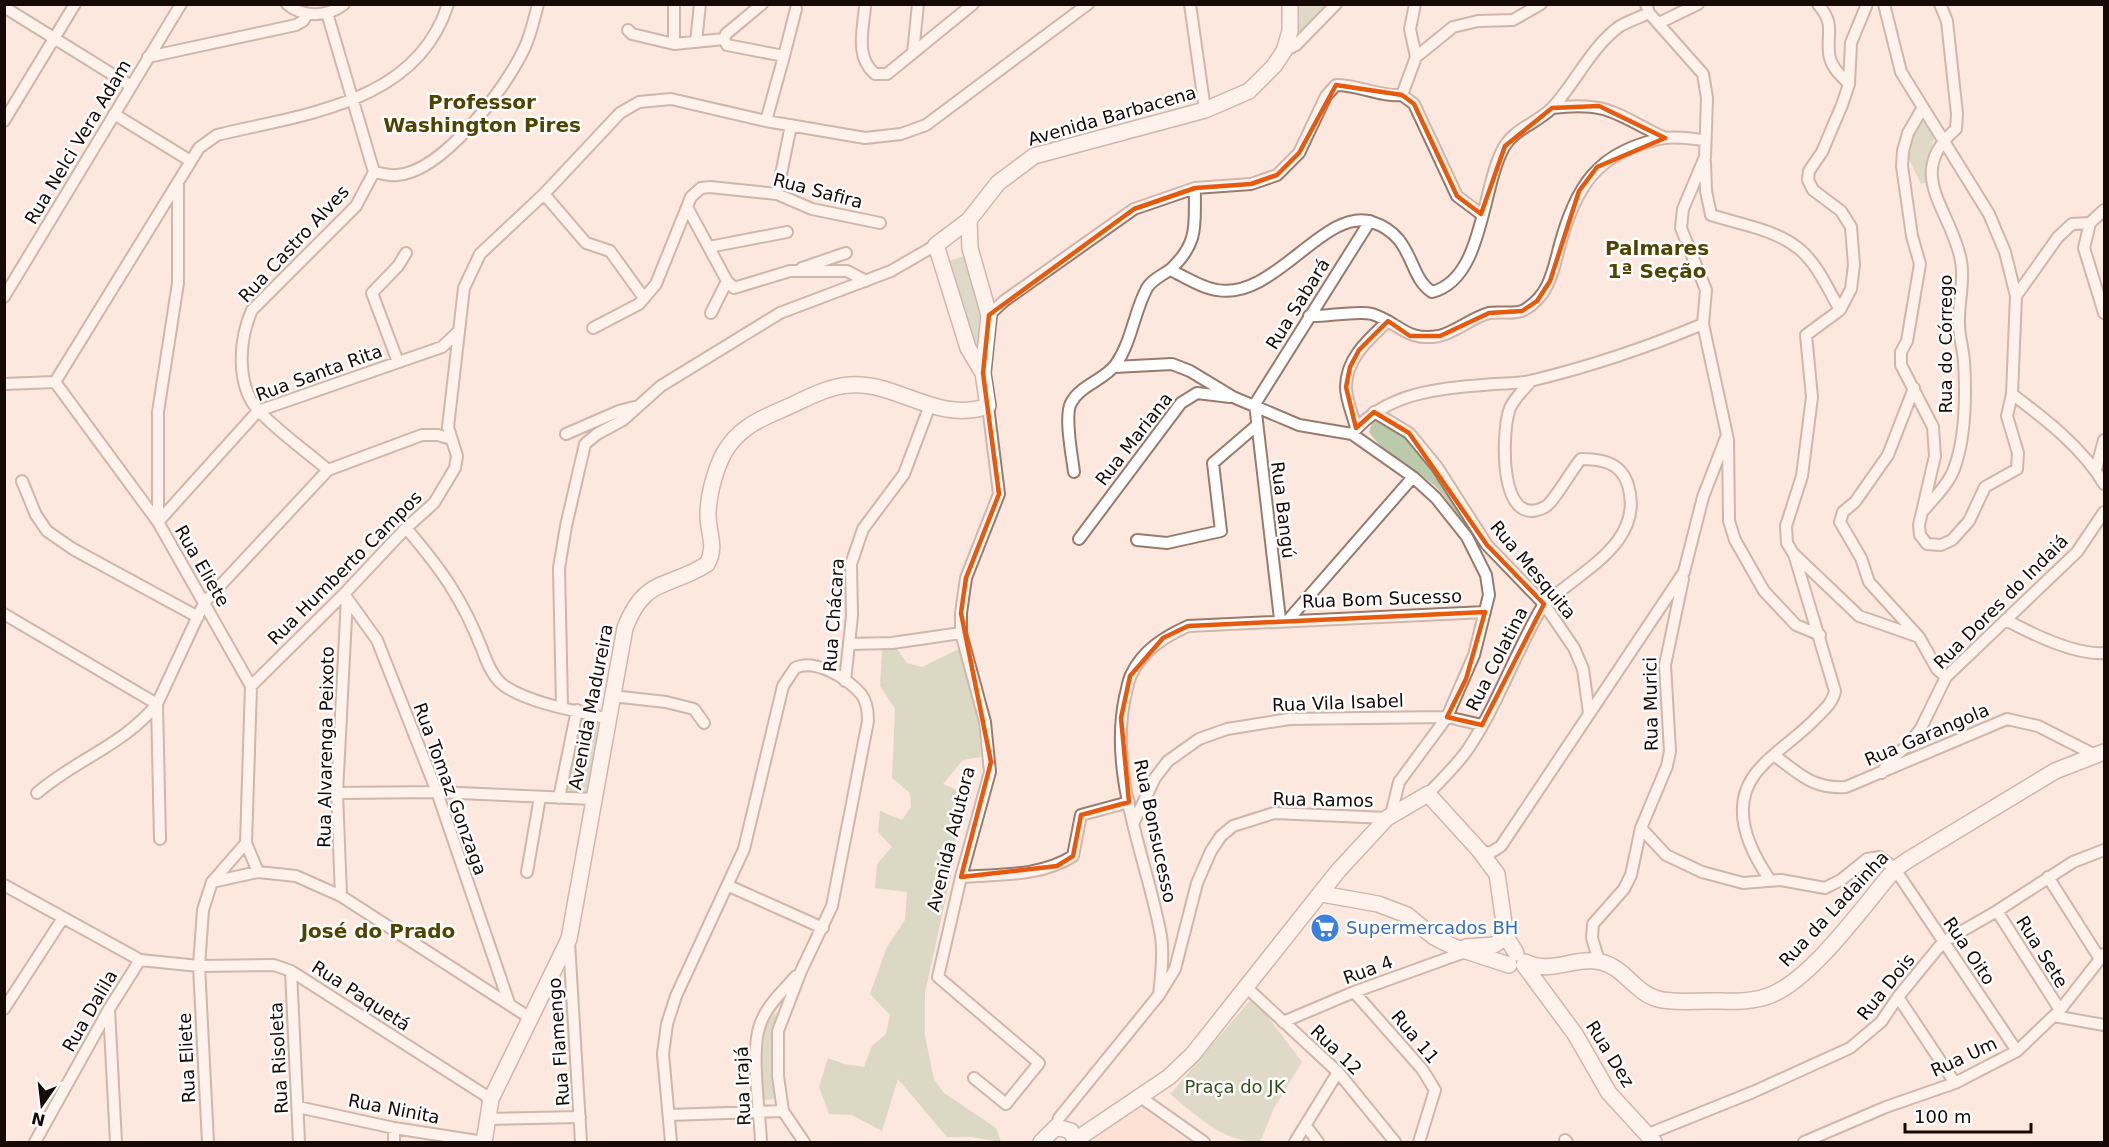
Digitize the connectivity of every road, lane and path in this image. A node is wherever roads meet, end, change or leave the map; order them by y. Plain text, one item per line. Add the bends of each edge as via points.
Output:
1 (75, 4) edge
2 (181, 4) edge
3 (287, 4) edge
4 (344, 4) edge
5 (448, 4) edge
6 (538, 4) edge
7 (674, 4) edge
8 (700, 4) edge
9 (762, 4) edge
10 (918, 4) edge
11 (973, 4) edge
12 (1088, 4) edge
13 (1190, 4) edge
14 (1290, 4) edge
15 (1336, 4) edge
16 (1415, 4) edge
17 (1541, 4) edge
18 (1698, 4) edge
19 (1818, 4) edge
20 (1867, 4) edge
21 (1884, 4) edge
22 (1940, 4) edge
23 (865, 6) edge
24 (4, 8) edge
25 (796, 9) dead end
26 (1648, 9) edge
27 (327, 13) junction
28 (307, 14) junction
29 (1659, 23) junction
30 (628, 30) dead end
31 (54, 39) junction
32 (724, 39) junction
33 (696, 42) junction
34 (674, 45) junction
35 (1284, 51) junction
36 (913, 53) junction
37 (784, 56) junction
38 (147, 57) junction
39 (1416, 57) junction
40 (1849, 84) junction
41 (131, 86) junction
42 (1402, 94) junction
43 (354, 101) junction
44 (1552, 108) junction
45 (1922, 109) junction
46 (1205, 110) junction
47 (114, 114) junction
48 (4, 121) edge
49 (766, 121) junction
50 (791, 125) junction
51 (1665, 138) junction
52 (1944, 139) junction
53 (1705, 140) junction
54 (1705, 157) junction
55 (189, 160) junction
56 (374, 172) junction
57 (178, 181) junction
58 (1196, 188) junction
59 (544, 194) junction
60 (777, 194) junction
61 (687, 207) junction
62 (2104, 210) edge
63 (1481, 214) junction
64 (969, 220) junction
65 (1370, 221) junction
66 (880, 223) dead end
67 (2090, 223) junction
68 (787, 232) dead end
69 (936, 245) junction
70 (709, 248) junction
71 (406, 253) dead end
72 (846, 253) dead end
73 (1170, 270) junction
74 (790, 272) junction
75 (727, 281) junction
76 (866, 281) junction
77 (2016, 296) junction
78 (4, 297) edge
79 (644, 298) junction
80 (1840, 310) junction
81 (711, 313) dead end
82 (2104, 313) edge
83 (989, 315) junction
84 (1309, 316) junction
85 (1388, 321) junction
86 (1703, 324) junction
87 (593, 328) dead end
88 (459, 331) junction
89 (398, 362) junction
90 (1114, 367) junction
91 (983, 373) junction
92 (1531, 381) junction
93 (55, 382) junction
94 (4, 384) edge
95 (1914, 388) junction
96 (2012, 394) junction
97 (1233, 397) junction
98 (930, 405) junction
99 (1255, 405) junction
100 (988, 406) junction
101 (635, 407) junction
102 (258, 411) junction
103 (1374, 412) junction
104 (1256, 426) junction
105 (1354, 431) junction
106 (566, 434) dead end
107 (1727, 435) junction
108 (451, 440) junction
109 (2104, 440) edge
110 (2096, 469) junction
111 (328, 470) junction
112 (1074, 472) dead end
113 (1413, 477) junction
114 (22, 481) dead end
115 (2104, 484) edge
116 (1924, 510) junction
117 (2104, 512) edge
118 (158, 522) junction
119 (406, 528) junction
120 (1078, 539) dead end
121 (1137, 540) dead end
122 (1793, 553) junction
123 (1684, 572) junction
124 (346, 596) junction
125 (204, 603) junction
126 (1544, 604) junction
127 (1485, 612) junction
128 (4, 614) edge
129 (198, 617) junction
130 (1284, 619) junction
131 (2006, 620) junction
132 (961, 633) junction
133 (1820, 635) junction
134 (1919, 637) junction
135 (849, 644) junction
136 (2104, 654) edge
137 (1946, 677) junction
138 (845, 681) junction
139 (251, 686) junction
140 (612, 696) junction
141 (157, 704) junction
142 (562, 706) junction
143 (577, 710) junction
144 (1589, 713) junction
145 (1447, 717) junction
146 (608, 719) junction
147 (704, 723) dead end
148 (1482, 725) junction
149 (2100, 753) edge
150 (1775, 756) junction
151 (1882, 773) junction
152 (437, 792) junction
153 (37, 793) dead end
154 (337, 793) junction
155 (1428, 794) junction
156 (540, 797) junction
157 (559, 798) junction
158 (593, 799) junction
159 (1129, 802) junction
160 (1389, 817) junction
161 (1133, 825) junction
162 (1641, 828) junction
163 (160, 839) dead end
164 (246, 843) junction
165 (1501, 846) junction
166 (1479, 850) junction
167 (2104, 850) edge
168 (1895, 869) junction
169 (1338, 871) junction
170 (258, 872) junction
171 (527, 872) dead end
172 (1497, 874) junction
173 (961, 877) junction
174 (2048, 877) junction
175 (1770, 880) junction
176 (212, 882) junction
177 (4, 885) edge
178 (729, 886) junction
179 (1322, 894) junction
180 (341, 896) junction
181 (1353, 899) junction
182 (1997, 911) junction
183 (63, 918) junction
184 (823, 928) junction
185 (1506, 937) junction
186 (569, 939) junction
187 (1943, 942) junction
188 (1460, 950) junction
189 (2102, 956) edge
190 (140, 960) junction
191 (1519, 961) junction
192 (1599, 961) junction
193 (199, 966) junction
194 (291, 971) junction
195 (801, 971) junction
196 (1246, 987) junction
197 (1354, 992) junction
198 (1159, 995) junction
199 (1898, 997) junction
200 (508, 1003) junction
201 (4, 1009) edge
202 (109, 1009) junction
203 (2057, 1013) junction
204 (530, 1018) junction
205 (1283, 1022) junction
206 (2104, 1025) edge
207 (2017, 1051) junction
208 (1338, 1072) junction
209 (974, 1078) dead end
210 (1955, 1083) junction
211 (1138, 1096) junction
212 (491, 1099) junction
213 (298, 1107) junction
214 (783, 1111) junction
215 (760, 1113) junction
216 (669, 1115) junction
217 (580, 1117) junction
218 (486, 1119) junction
219 (1306, 1126) junction
220 (1056, 1127) junction
221 (394, 1128) junction
222 (1650, 1139) edge
223 (1076, 1141) edge
224 (484, 1142) edge
225 (35, 1143) edge
226 (116, 1143) edge
227 (208, 1143) edge
228 (299, 1143) edge
229 (394, 1143) edge
230 (581, 1143) edge
231 (671, 1143) edge
232 (761, 1143) edge
233 (804, 1143) edge
234 (1041, 1143) edge
235 (1204, 1143) edge
236 (1295, 1143) edge
237 (1318, 1143) edge
238 (1395, 1143) edge
239 (1419, 1143) edge
240 (1804, 1143) edge

1 - 31 street
2 - 38 street, Rua Nelci Vera Adam
3 - 28 street
4 - 27 street
5 - 43 street via 436,33 411,66
6 - 56 street via 525,47 482,114 450,146 418,170 396,176
7 - 34 street
8 - 33 street
9 - 32 street
10 - 36 street
11 - 36 street
12 - 50 street, Rua Humberto Campos via 927,125 901,134 865,138
13 - 46 street
14 - 35 street, Avenida Barbacena via 1290,31
15 - 35 street via 1296,45
16 - 39 street via 1410,29
17 - 39 street via 1513,20 1478,21 1453,27
18 - 29 street
19 - 40 street via 1831,29 1832,62
20 - 40 street via 1851,43
21 - 45 street via 1901,72
22 - 52 street, Rua do Córrego via 1947,21 1957,114 1956,129
23 - 36 street via 865,65 875,74 887,74
24 - 31 street
25 - 37 street
26 - 29 street
26 - 44 street via 1602,44
27 - 28 street
27 - 43 street
28 - 38 street via 296,25
29 - 53 street via 1703,74 1707,98
30 - 34 street
31 - 41 street
31 - 48 street
32 - 33 street
32 - 37 street via 727,45
33 - 34 street
35 - 46 street, Avenida Barbacena via 1249,92
37 - 49 street
38 - 41 street, Rua Nelci Vera Adam
39 - 42 street
40 - 80 street via 1808,180 1813,190 1841,211 1851,227 1851,289
41 - 47 street, Rua Nelci Vera Adam
42 - 58 street via 1336,85 1326,96 1299,153 1276,174 1251,184
42 - 63 street via 1414,104 1457,196
43 - 55 street via 217,135
43 - 56 street
44 - 51 street via 1599,106
44 - 63 street via 1504,146
45 - 52 street
45 - 95 street via 1908,133 1902,166 1920,264 1907,341 1901,352 1901,365
46 - 64 street, Avenida Barbacena via 1034,156 998,183
47 - 55 street
47 - 78 street, Rua Nelci Vera Adam
49 - 50 street, Rua Humberto Campos
49 - 59 street, Rua Humberto Campos via 671,99 639,102 620,113
50 - 60 street
51 - 53 street
51 - 85 street via 1628,150 1598,167 1579,191 1565,223 1550,281 1538,300 1522,311 1489,313 1440,336 1410,336
52 - 77 street via 1989,214 2005,252
52 - 116 street, Rua do Córrego via 1933,156 1932,183 1961,260 1959,324 1964,404 1953,471
53 - 54 street
54 - 80 street via 1711,215 1767,232 1798,248 1817,270
54 - 86 street via 1683,209 1681,228 1706,290
55 - 57 street
56 - 102 street, Rua Castro Alves via 356,206 252,310 244,326 245,382
57 - 93 street
57 - 118 street via 178,283 158,412
58 - 73 street via 1190,249
58 - 83 street via 1134,209
59 - 79 street via 586,243 610,251
59 - 88 street, Rua Humberto Campos via 480,254 464,288
60 - 61 street, Rua Safira via 701,188
60 - 66 street, Rua Safira via 812,209
61 - 70 street
61 - 79 street, Rua Safira via 656,284
62 - 67 street
63 - 65 street via 1471,256 1446,289 1432,292 1424,287 1412,258 1394,234
64 - 69 street, Avenida Barbacena
64 - 83 street via 970,248
65 - 73 street via 1344,223 1259,283 1243,290 1216,290
65 - 84 street, Rua Sabará
67 - 77 street via 2072,224 2058,237
67 - 82 street via 2084,248
68 - 70 street
69 - 76 street, Avenida Barbacena
69 - 91 street via 968,348
70 - 75 street
71 - 89 street via 372,293
72 - 74 street
73 - 90 street via 1148,288 1125,350
74 - 75 street via 741,288 734,288
74 - 76 street via 847,271
75 - 81 street
76 - 101 street, Avenida Barbacena via 780,313 719,348
77 - 96 street
79 - 87 street, Rua Safira
80 - 122 street via 1806,335 1812,397 1802,476 1786,526 1787,543
83 - 91 street, Avenida Adutora
84 - 85 street via 1370,314
84 - 99 street, Rua Sabará
85 - 105 street via 1359,350 1350,367 1346,387
86 - 92 street via 1655,344
86 - 107 street
88 - 89 street, Rua Santa Rita via 442,347
88 - 108 street, Rua Humberto Campos via 448,427
89 - 102 street, Rua Santa Rita
90 - 97 street via 1172,364
90 - 112 street via 1070,404
91 - 100 street, Avenida Adutora
92 - 103 street via 1438,388
92 - 126 street, Rua Colatina via 1510,407 1504,430 1512,500 1523,508 1547,506 1581,459 1601,459 1618,467 1630,492 1631,512 1611,551
93 - 94 street
93 - 118 street, Rua Eliete
95 - 116 street via 1933,427 1935,456
95 - 134 street via 1888,455 1855,502 1843,512 1840,522 1869,582
96 - 110 street via 2044,418
96 - 116 street via 2007,416 2018,453 2017,469 1985,487 1969,521 1952,540 1941,545 1927,544 1920,535
97 - 99 street
97 - 120 street, Rua Mariana via 1197,393 1181,403
98 - 100 street, Avenida Madureira via 961,412
98 - 135 street, Rua Chácara via 904,474 863,530 851,564
98 - 140 street, Avenida Madureira via 869,386 849,385 832,388 755,420 735,436 723,454 710,498 713,555 696,571 644,593 633,608 625,628
99 - 104 street, Rua Bangú
99 - 105 street via 1299,425
100 - 132 street, Avenida Adutora via 999,494 966,578
101 - 106 street
101 - 142 street, Avenida Barbacena via 623,420 585,444 559,568
102 - 111 street, Rua Castro Alves
102 - 118 street, Rua Santa Rita
103 - 105 street
103 - 126 street, Rua Mesquita via 1409,433 1437,467 1487,544
104 - 121 street via 1213,464 1221,531 1167,543
104 - 130 street, Rua Bangú
105 - 113 street
107 - 123 street, Rua Murici via 1703,497
107 - 133 street via 1729,522 1735,540 1764,591 1796,625
108 - 111 street via 422,435
108 - 119 street, Rua Humberto Campos via 457,456 455,468 434,503
109 - 110 street
110 - 115 street
111 - 125 street
113 - 127 street via 1436,498 1467,537 1486,575 1489,595
113 - 130 street
114 - 129 street via 47,531
117 - 131 street, Rua Dores do Indaiá via 2077,552
118 - 125 street, Rua Eliete
119 - 124 street, Rua Humberto Campos
119 - 142 street via 445,574 468,614 490,670 504,686
122 - 133 street
122 - 134 street via 1859,616
123 - 144 street
123 - 162 street, Rua Murici via 1665,665 1670,751
124 - 139 street, Rua Humberto Campos
124 - 152 street, Rua Tomaz Gonzaga via 376,640
124 - 154 street, Rua Alvarenga Peixoto
125 - 129 street
125 - 139 street, Rua Eliete
126 - 144 street, Rua Mesquita via 1574,648 1583,669
126 - 148 street, Rua Colatina
127 - 130 street, Rua Bom Sucesso
127 - 145 street via 1466,679
128 - 141 street
129 - 141 street
130 - 159 street, Rua Bonsucesso via 1188,626 1148,650 1130,676 1121,718 1123,771
131 - 136 street via 2030,633 2092,654
131 - 137 street, Rua Dores do Indaiá
132 - 135 street via 892,643
132 - 173 street, Avenida Adutora via 985,722 991,762
133 - 150 street via 1834,699
134 - 137 street
135 - 138 street, Rua Chácara
137 - 151 street, Rua Dores do Indaiá via 1922,728
138 - 178 street via 811,664 795,668 783,686 752,823
138 - 184 street, Rua Chácara via 862,694 868,721 832,906
139 - 164 street
140 - 146 street, Avenida Madureira
140 - 147 street via 694,709
141 - 153 street via 143,722 123,737 61,772
141 - 163 street
142 - 143 street
143 - 146 street
143 - 157 street
144 - 165 street
145 - 148 street, Rua Vila Isabel
145 - 160 street via 1399,782
145 - 161 street, Rua Vila Isabel via 1289,719 1227,729 1199,740 1168,761 1155,778
146 - 158 street, Avenida Madureira
148 - 155 street, Rua Colatina via 1460,760
149 - 151 street, Rua Garangola via 2038,726 2007,719
149 - 168 street, Rua da Ladainha via 2055,771
150 - 151 street, Rua Garangola via 1810,783 1828,788 1846,787
150 - 175 street via 1747,788 1743,812 1751,848
152 - 154 street
152 - 156 street
152 - 200 street, Rua Tomaz Gonzaga
154 - 180 street, Rua Alvarenga Peixoto
155 - 160 street
155 - 166 street
156 - 157 street
156 - 171 street
157 - 158 street
158 - 186 street, Avenida Madureira
159 - 161 street, Rua Bonsucesso
159 - 173 street via 1081,815 1073,856 1057,866 1041,871
160 - 169 street
160 - 198 street, Rua Ramos via 1274,813 1233,826 1210,851 1197,883 1175,969
161 - 198 street, Rua Bonsucesso via 1161,938
162 - 175 street via 1666,855 1701,872 1743,883
162 - 192 street, Rua Murici via 1624,889 1593,924 1592,938
164 - 170 street
164 - 176 street, Rua Eliete
165 - 166 street via 1490,853
165 - 172 street
166 - 172 street
167 - 174 street, Rua Dois
168 - 175 street via 1875,856 1825,888
168 - 187 street, Rua Oito
168 - 192 street, Rua da Ladainha via 1818,959 1790,985 1771,996 1667,1001 1645,993
169 - 179 street
169 - 181 street via 1342,885
170 - 176 street
170 - 180 street via 296,876
172 - 185 street
173 - 209 street, Avenida Adutora via 938,976 1039,1063 1006,1104
174 - 182 street, Rua Dois
174 - 189 street
176 - 193 street, Rua Eliete via 203,910
177 - 183 street
178 - 184 street
178 - 216 street via 676,996 667,1024 663,1054
179 - 181 street
179 - 196 street
180 - 200 street
181 - 188 street via 1407,915 1434,937
182 - 187 street, Rua Dois
182 - 203 street, Rua Sete
183 - 190 street
183 - 201 street
184 - 195 street, Rua Chácara
185 - 188 street via 1494,945
185 - 191 street
186 - 204 street, Avenida Madureira
186 - 217 street, Rua Flamengo
187 - 199 street, Rua Dois
187 - 207 street, Rua Oito
188 - 191 street
188 - 197 street, Rua 4
189 - 203 street, Rua Um
190 - 193 street, Rua Paquetá
190 - 202 street, Rua Dalila
191 - 192 street via 1541,968
191 - 222 street, Rua Dez via 1575,1034 1610,1093
193 - 194 street, Rua Paquetá via 274,965
193 - 227 street, Rua Eliete
194 - 212 street, Rua Paquetá
194 - 213 street, Rua Risoleta
195 - 214 street via 778,1031
195 - 215 street, Rua Irajá via 770,1005 760,1024 756,1041
196 - 205 street, Rua 12
196 - 211 street via 1193,1054 1168,1077
197 - 205 street, Rua 4
197 - 239 street, Rua 11 via 1436,1090
198 - 220 street via 1059,1118
199 - 210 street
199 - 222 street, Rua Dois via 1881,1022 1850,1048
200 - 204 street
202 - 225 street, Rua Dalila
202 - 226 street
203 - 206 street
203 - 207 street, Rua Um
204 - 212 street, Avenida Madureira
205 - 208 street, Rua 12
207 - 210 street, Rua Um
208 - 219 street
208 - 238 street, Rua 12
210 - 240 street, Rua Um via 1886,1107
211 - 223 street
211 - 235 street
212 - 218 street, Avenida Madureira
213 - 221 street, Rua Ninita
213 - 228 street, Rua Risoleta
214 - 215 street
214 - 233 street
215 - 216 street
215 - 232 street, Rua Irajá
216 - 231 street
217 - 218 street
217 - 230 street, Rua Flamengo
218 - 224 street, Avenida Madureira
219 - 236 street
219 - 237 street
220 - 223 street via 1068,1129
220 - 234 street
221 - 224 street, Rua Ninita
221 - 229 street

